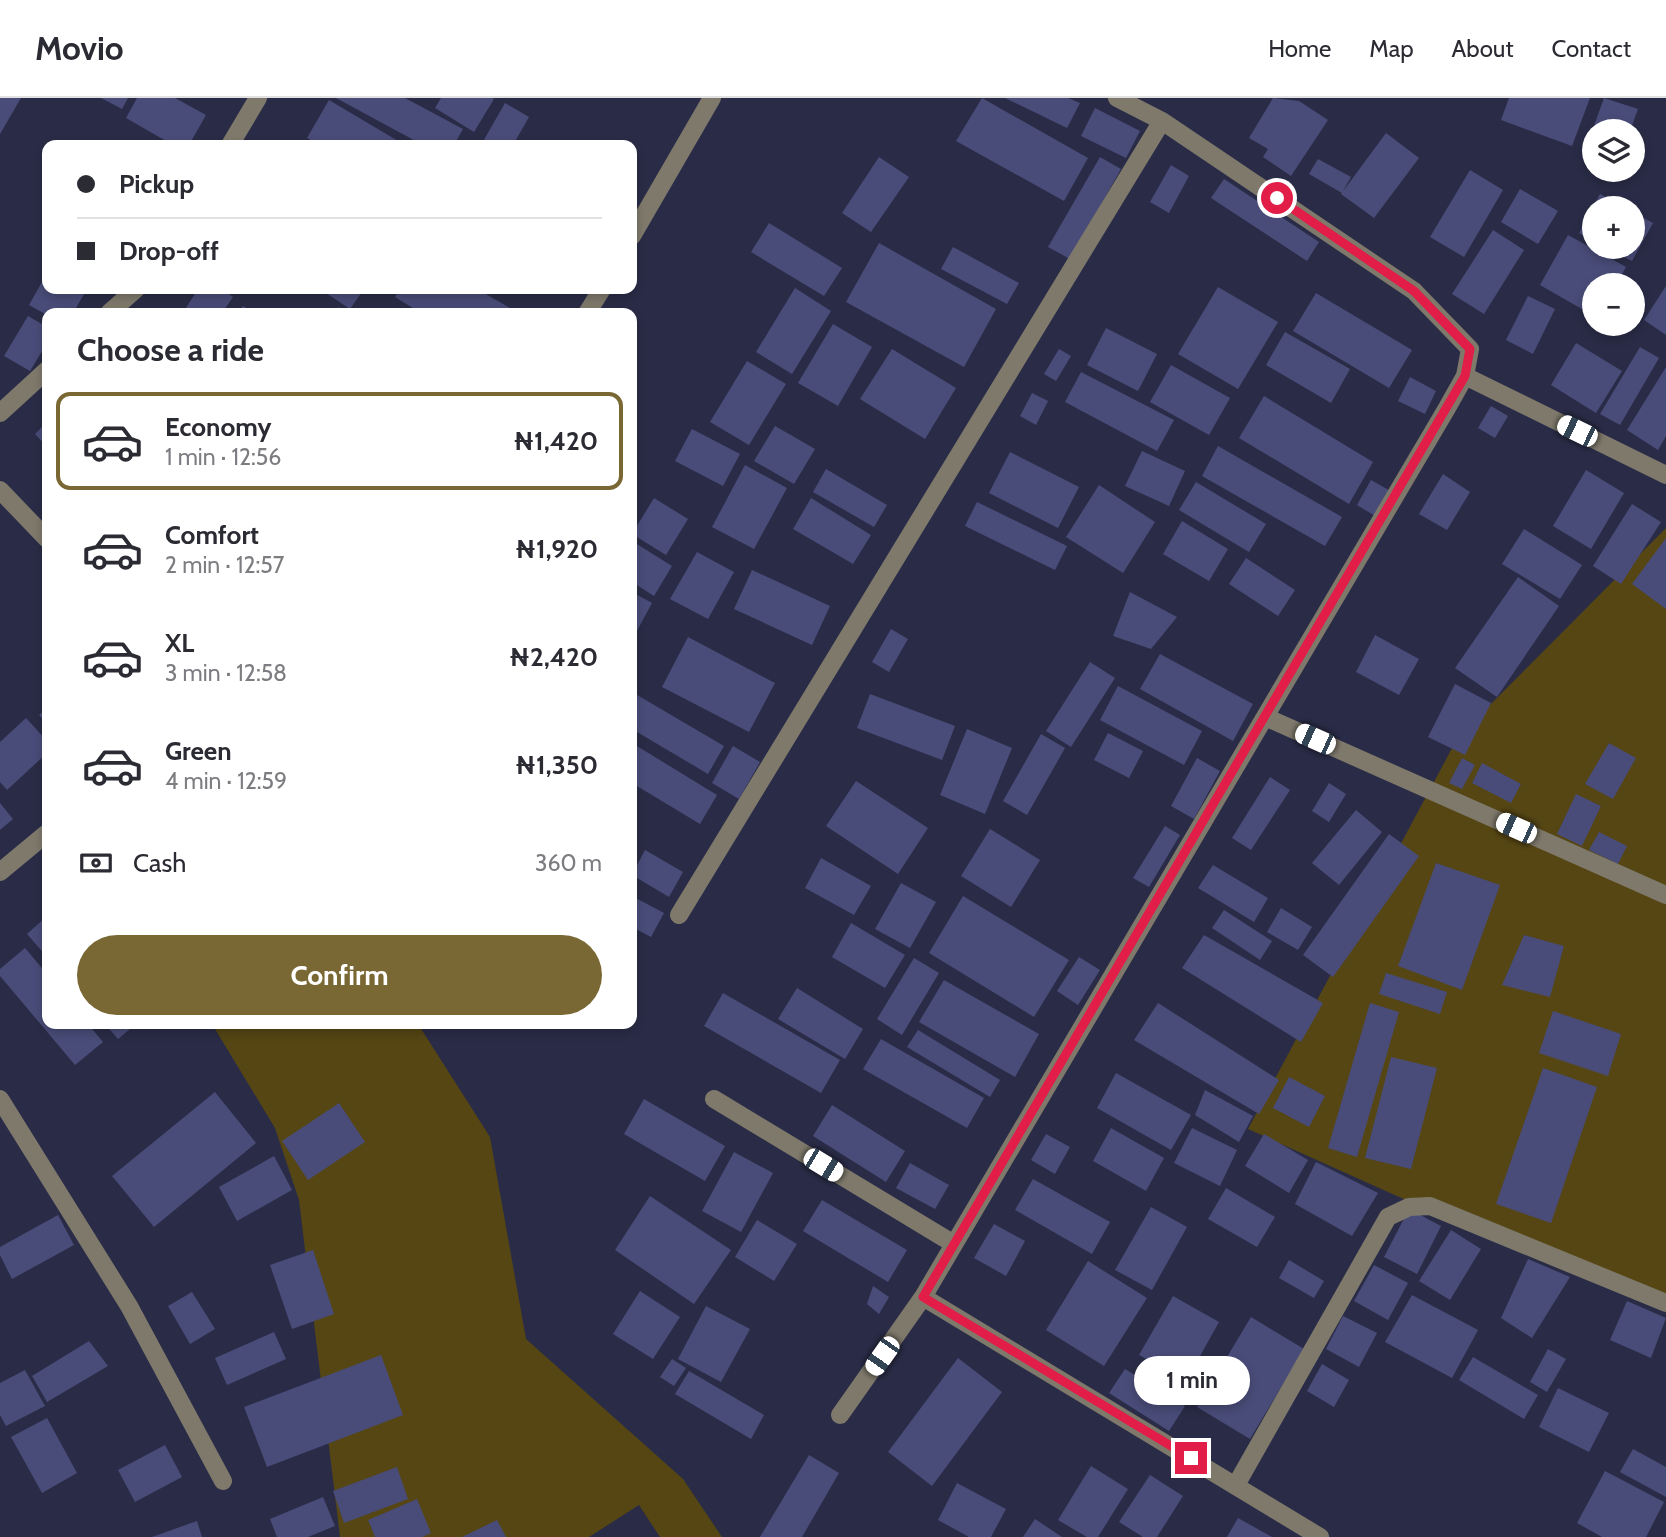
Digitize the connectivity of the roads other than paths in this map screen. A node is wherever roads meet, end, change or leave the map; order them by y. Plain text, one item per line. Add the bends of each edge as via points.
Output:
1 (258, 98) edge
2 (712, 98) edge
3 (1117, 98) edge
4 (1162, 121) junction
5 (233, 140) edge
6 (637, 227) edge
7 (130, 294) edge
8 (115, 308) edge
9 (42, 375) edge
10 (1465, 376) junction
11 (0, 413) edge
12 (1666, 475) edge
13 (0, 490) edge
14 (42, 534) edge
15 (1265, 717) junction
16 (42, 837) edge
17 (0, 872) edge
18 (1666, 895) edge
19 (679, 915) dead end
20 (0, 1099) edge
21 (714, 1099) dead end
22 (954, 1244) junction
23 (923, 1297) junction
24 (1666, 1303) edge
25 (840, 1415) dead end
26 (223, 1481) dead end
27 (1236, 1485) junction
28 (1320, 1537) edge

1 - 5 street
2 - 6 street
3 - 4 street
4 - 10 street via 1414,291 1470,349
4 - 19 street
7 - 8 street
9 - 11 street
10 - 12 street
10 - 15 street
13 - 14 street
15 - 18 street
15 - 22 street
16 - 17 street
20 - 26 street via 129,1306
21 - 22 street
22 - 23 street
23 - 25 street
23 - 27 street
24 - 27 street via 1430,1206 1409,1207 1388,1217
27 - 28 street

